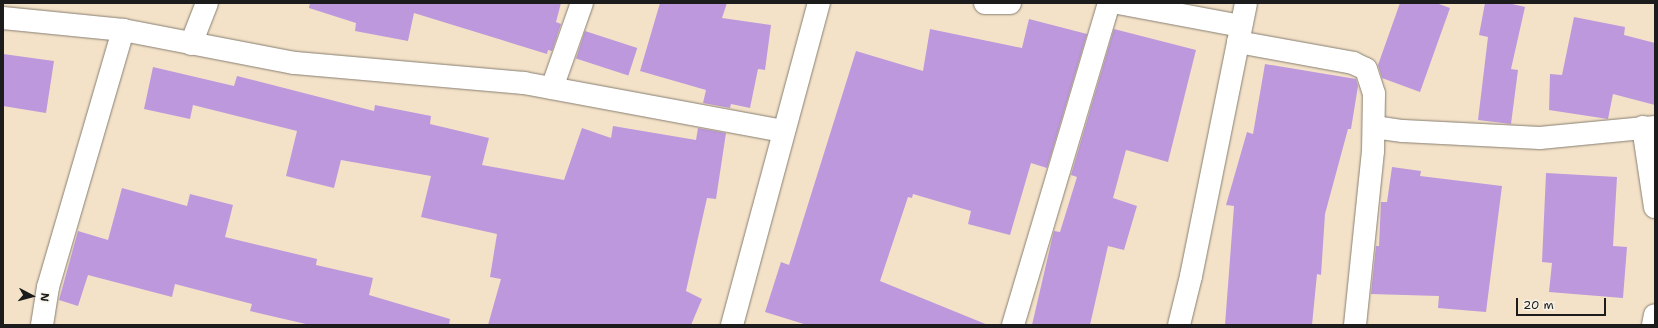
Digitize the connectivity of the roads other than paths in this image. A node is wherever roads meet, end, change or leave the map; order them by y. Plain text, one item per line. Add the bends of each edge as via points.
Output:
1 (207, 3) edge
2 (582, 3) edge
3 (819, 3) edge
4 (984, 3) edge
5 (1010, 3) edge
6 (1109, 3) edge
7 (1118, 3) edge
8 (1246, 3) edge
9 (3, 18) edge
10 (123, 30) junction
11 (1240, 34) junction
12 (191, 44) junction
13 (552, 88) junction
14 (1374, 127) junction
15 (1649, 127) edge
16 (784, 131) junction
17 (1655, 207) edge
18 (1655, 315) edge
19 (48, 324) edge
20 (732, 325) edge
21 (1013, 325) edge
22 (1179, 325) edge
23 (1355, 325) edge
24 (1653, 325) edge

1 - 12 street
2 - 13 street
3 - 16 street
4 - 5 street
6 - 21 street
7 - 11 street
8 - 11 street
9 - 10 street
10 - 12 street
10 - 19 street via 48,287
11 - 14 street via 1353,63 1366,69 1374,94
11 - 22 street
12 - 13 street via 295,63 524,83
13 - 16 street
14 - 15 street via 1403,131 1540,138
14 - 23 street
15 - 17 street
16 - 20 street
18 - 24 street

